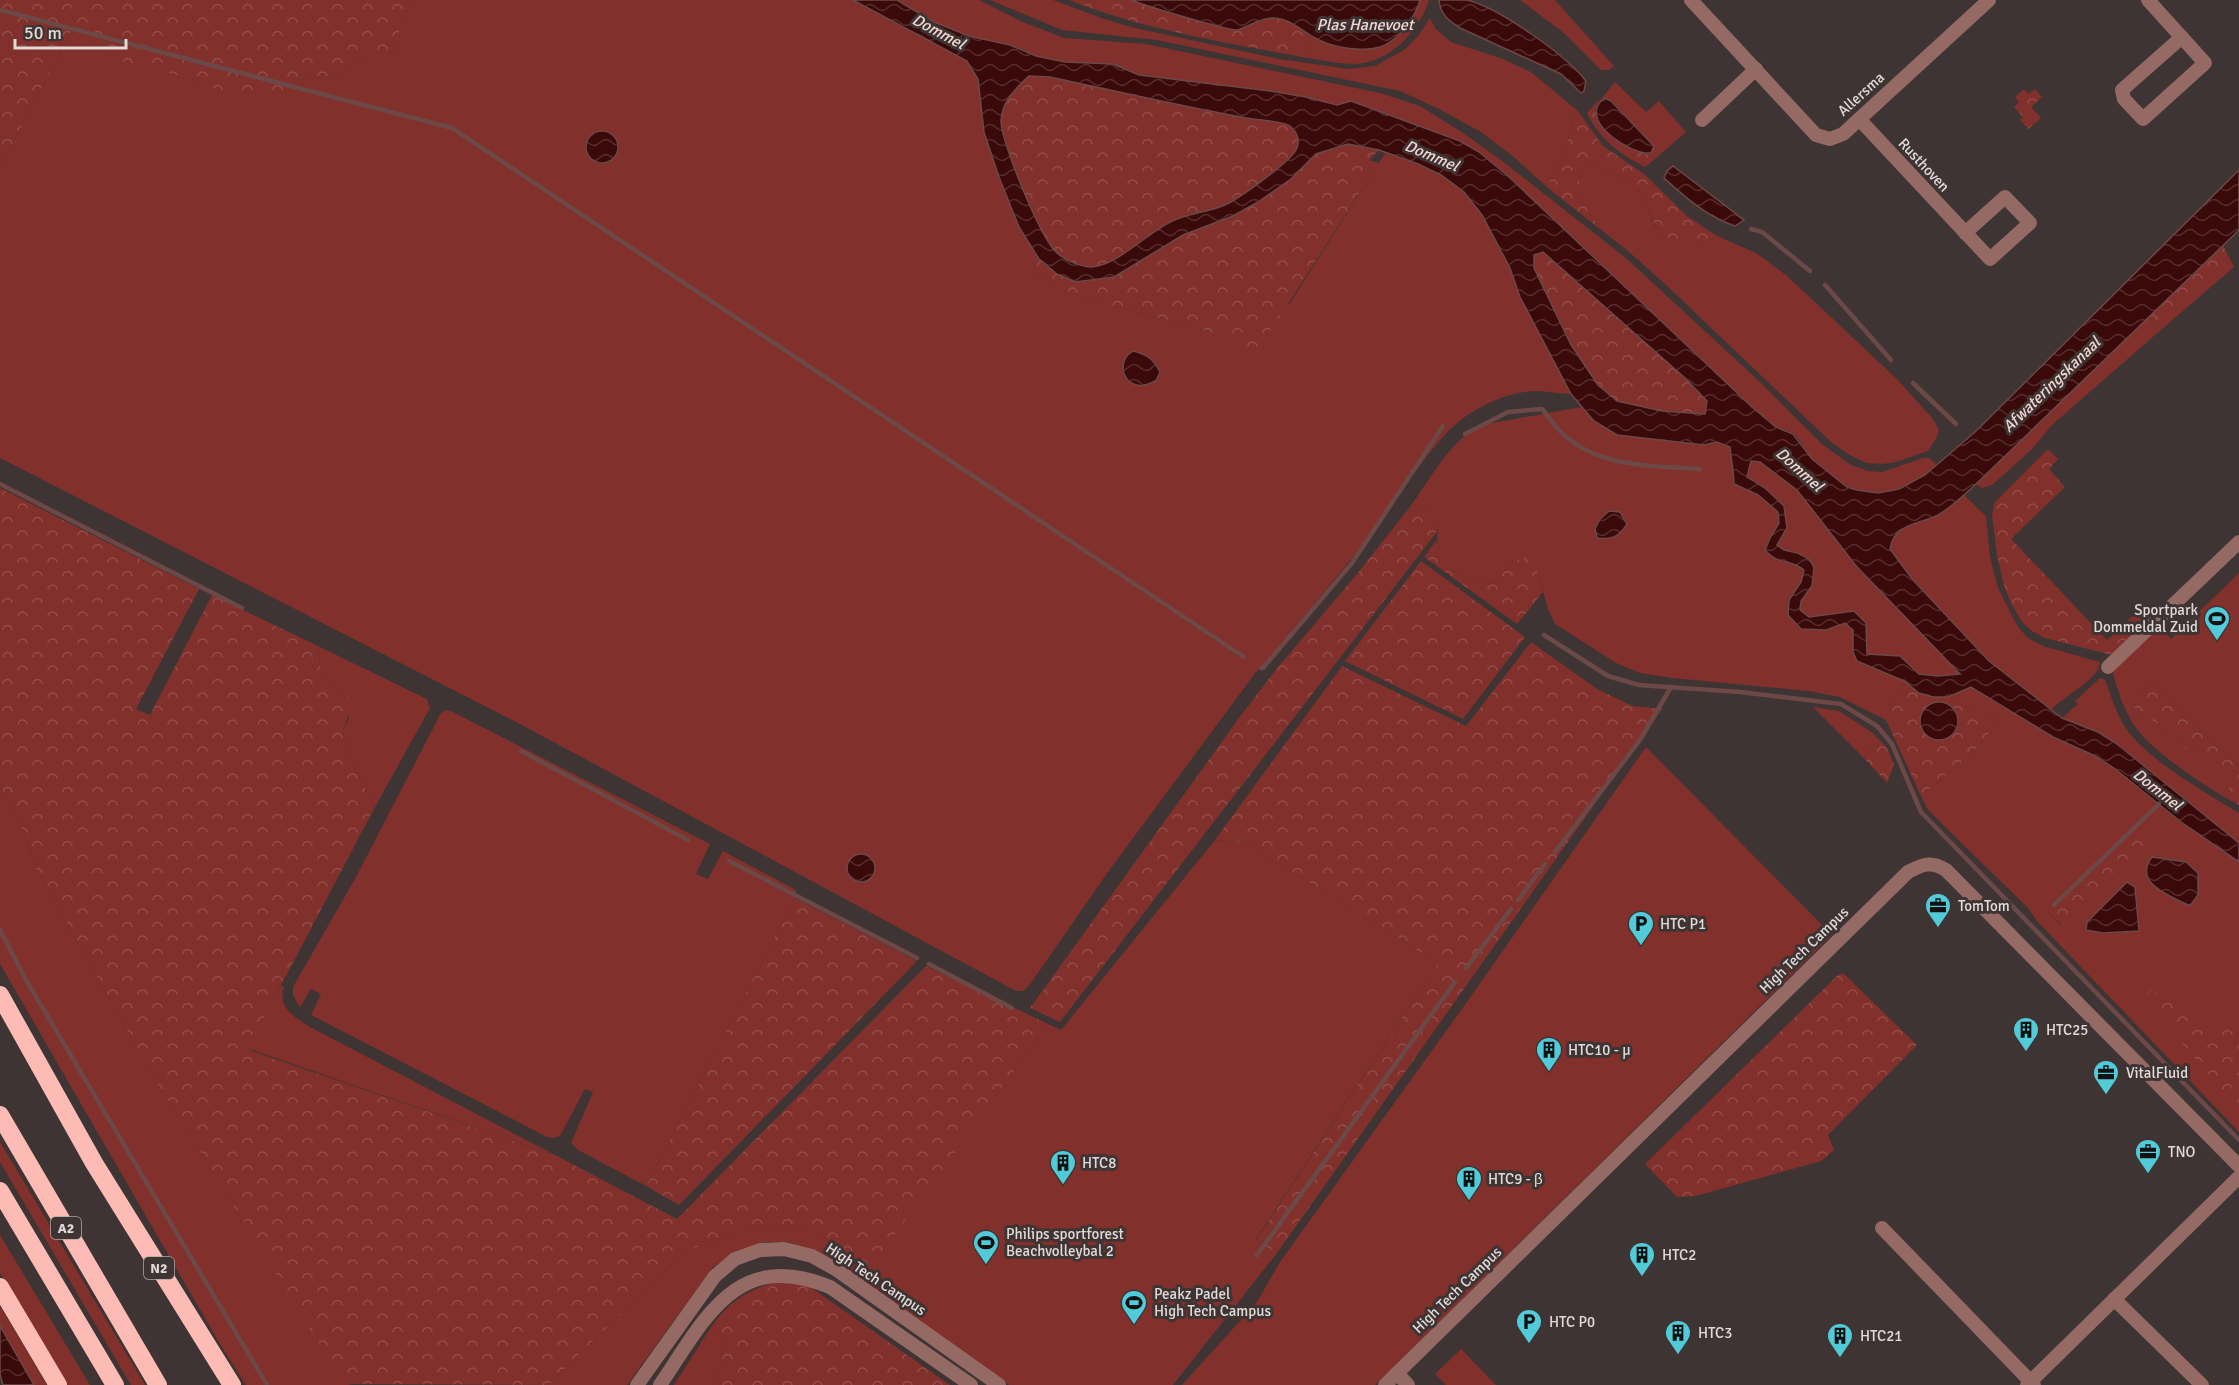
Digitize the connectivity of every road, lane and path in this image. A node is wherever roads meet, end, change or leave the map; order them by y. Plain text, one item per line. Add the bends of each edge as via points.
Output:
1 (1691, 0) edge
2 (1989, 0) edge
3 (2148, 0) edge
4 (2182, 37) junction
5 (1756, 69) junction
6 (1859, 119) junction
7 (1702, 120) dead end
8 (1965, 233) junction
9 (2239, 542) edge
10 (2108, 667) dead end
11 (0, 994) edge
12 (0, 1114) edge
13 (2239, 1166) edge
14 (2239, 1177) edge
15 (0, 1191) edge
16 (1882, 1228) dead end
17 (0, 1287) edge
18 (2114, 1299) junction
19 (1397, 1373) junction
20 (229, 1381) edge
21 (2031, 1384) edge
22 (58, 1385) edge
23 (115, 1385) edge
24 (158, 1385) edge
25 (637, 1385) edge
26 (660, 1385) edge
27 (971, 1385) edge
28 (999, 1385) edge
29 (1385, 1385) edge
30 (1408, 1385) edge
31 (2202, 1385) edge

1 - 5 street, Allersma
2 - 6 street, Allersma
3 - 4 street
4 - 4 street via 2205,63 2143,119 2124,99 2122,90
5 - 6 street, Allersma via 1816,135 1830,139 1843,134
5 - 7 street
6 - 8 street, Rusthoven
8 - 8 street, Rusthoven via 1990,259 2030,223 2006,197
9 - 10 street
11 - 20 highway, N2 via 94,1164
12 - 24 highway, A2
13 - 19 street, High Tech Campus via 1947,870 1924,864 1908,872
14 - 18 street
15 - 23 highway, A2
16 - 21 street
17 - 22 highway
18 - 21 street
18 - 31 street
19 - 29 street, High Tech Campus
19 - 30 street
25 - 28 street, High Tech Campus via 715,1276 735,1259 760,1250 784,1249 812,1256 837,1270
26 - 27 street via 711,1310 747,1282 783,1275 807,1278 830,1287

